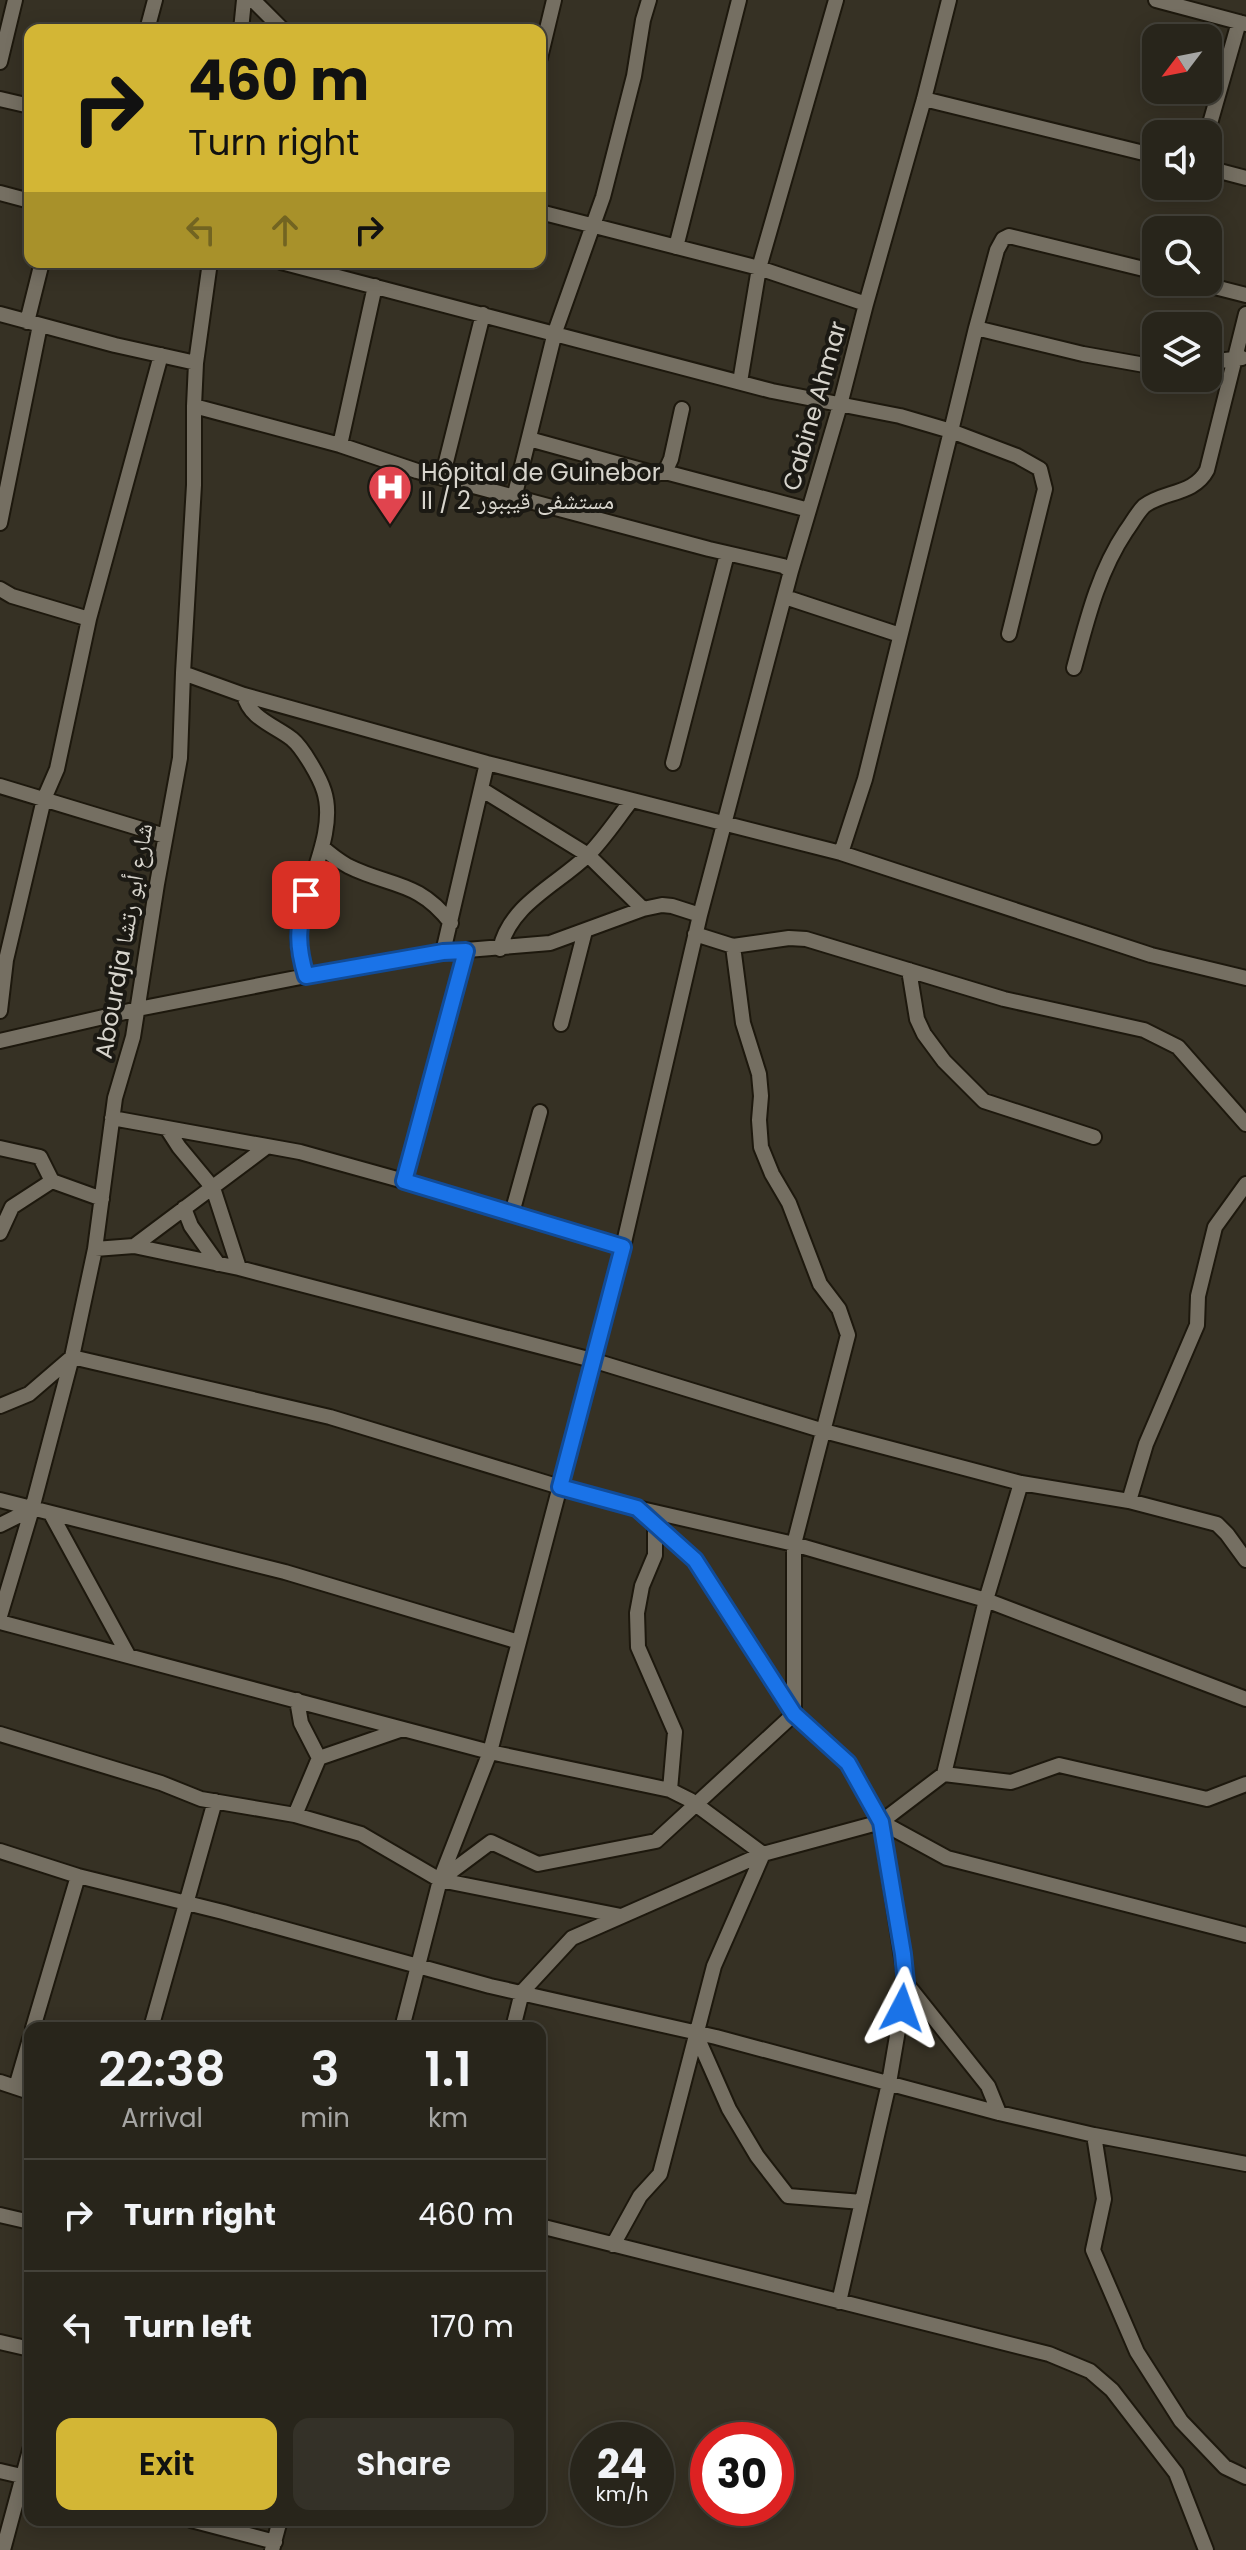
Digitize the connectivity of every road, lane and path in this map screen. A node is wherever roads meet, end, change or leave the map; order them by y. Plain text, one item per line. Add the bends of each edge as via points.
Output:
1 (15, 0) edge
2 (155, 0) edge
3 (244, 0) edge
4 (253, 0) edge
5 (554, 0) edge
6 (649, 0) edge
7 (739, 0) edge
8 (836, 0) edge
9 (949, 0) edge
10 (1156, 0) edge
11 (1242, 23) edge
12 (149, 24) edge
13 (242, 24) edge
14 (277, 24) edge
15 (546, 33) edge
16 (0, 62) edge
17 (0, 99) edge
18 (924, 99) junction
19 (24, 105) edge
20 (1211, 120) edge
21 (1142, 153) edge
22 (1222, 172) edge
23 (1246, 178) edge
24 (0, 193) edge
25 (24, 199) edge
26 (546, 214) edge
27 (593, 226) junction
28 (676, 247) junction
29 (41, 268) edge
30 (209, 268) edge
31 (304, 268) edge
32 (759, 268) junction
33 (1142, 269) edge
34 (375, 286) junction
35 (1222, 289) edge
36 (1246, 295) edge
37 (866, 304) junction
38 (0, 314) edge
39 (483, 314) junction
40 (1246, 314) edge
41 (34, 323) junction
42 (976, 328) junction
43 (555, 332) junction
44 (161, 355) junction
45 (1241, 358) edge
46 (196, 363) junction
47 (1142, 365) edge
48 (740, 382) junction
49 (840, 405) junction
50 (194, 406) junction
51 (682, 409) dead end
52 (951, 431) junction
53 (529, 439) junction
54 (340, 445) junction
55 (665, 472) junction
56 (442, 478) junction
57 (514, 498) junction
58 (809, 510) junction
59 (0, 523) edge
60 (727, 554) junction
61 (791, 571) junction
62 (0, 589) edge
63 (785, 597) junction
64 (89, 619) junction
65 (1009, 634) dead end
66 (900, 635) junction
67 (1074, 668) dead end
68 (183, 673) junction
69 (244, 695) junction
70 (487, 763) junction
71 (673, 763) dead end
72 (0, 786) edge
73 (481, 789) junction
74 (44, 799) junction
75 (631, 801) junction
76 (725, 824) junction
77 (165, 836) junction
78 (322, 847) junction
79 (841, 853) junction
80 (588, 855) junction
81 (643, 909) junction
82 (700, 915) junction
83 (451, 923) junction
84 (585, 931) junction
85 (695, 934) junction
86 (733, 946) junction
87 (500, 949) junction
88 (466, 951) junction
89 (443, 952) junction
90 (909, 970) junction
91 (306, 976) junction
92 (1246, 978) edge
93 (138, 1009) junction
94 (0, 1011) edge
95 (561, 1024) dead end
96 (0, 1041) edge
97 (540, 1112) dead end
98 (112, 1118) junction
99 (1246, 1124) edge
100 (168, 1130) junction
101 (1094, 1137) dead end
102 (0, 1148) edge
103 (265, 1148) junction
104 (52, 1181) junction
105 (404, 1181) junction
106 (1246, 1184) edge
107 (213, 1188) junction
108 (102, 1199) junction
109 (184, 1208) junction
110 (512, 1213) junction
111 (0, 1233) edge
112 (134, 1246) junction
113 (623, 1247) junction
114 (95, 1249) junction
115 (218, 1264) junction
116 (239, 1268) junction
117 (72, 1357) junction
118 (592, 1360) junction
119 (0, 1406) edge
120 (824, 1431) junction
121 (1021, 1483) junction
122 (560, 1487) junction
123 (0, 1500) edge
124 (1129, 1501) junction
125 (637, 1508) junction
126 (32, 1509) junction
127 (51, 1514) junction
128 (655, 1524) junction
129 (0, 1525) edge
130 (794, 1544) junction
131 (1246, 1560) edge
132 (986, 1600) junction
133 (0, 1616) edge
134 (0, 1622) edge
135 (519, 1642) junction
136 (128, 1655) junction
137 (1246, 1699) edge
138 (297, 1700) junction
139 (794, 1714) junction
140 (404, 1729) junction
141 (0, 1734) edge
142 (490, 1752) junction
143 (319, 1758) junction
144 (944, 1774) junction
145 (1246, 1784) edge
146 (670, 1790) junction
147 (215, 1801) junction
148 (695, 1804) junction
149 (295, 1815) junction
150 (881, 1822) junction
151 (0, 1851) edge
152 (763, 1854) junction
153 (78, 1876) junction
154 (440, 1880) junction
155 (186, 1903) junction
156 (621, 1916) junction
157 (1246, 1935) edge
158 (418, 1967) junction
159 (906, 1983) junction
160 (522, 1992) junction
161 (35, 2022) edge
162 (153, 2022) edge
163 (404, 2022) edge
164 (514, 2022) edge
165 (695, 2032) junction
166 (0, 2082) edge
167 (889, 2083) junction
168 (23, 2090) edge
169 (999, 2113) junction
170 (1094, 2135) junction
171 (1246, 2164) edge
172 (862, 2202) junction
173 (0, 2215) edge
174 (24, 2221) edge
175 (546, 2228) edge
176 (613, 2245) junction
177 (839, 2302) junction
178 (0, 2342) edge
179 (24, 2348) edge
180 (0, 2471) edge
181 (24, 2477) edge
182 (1246, 2477) edge
183 (24, 2484) edge
184 (210, 2526) edge
185 (278, 2526) edge
186 (273, 2546) edge
187 (3, 2550) edge
188 (1206, 2550) edge

1 - 16 street
2 - 12 street
3 - 13 street
4 - 14 street
5 - 15 street
6 - 27 street
7 - 28 street
8 - 32 street
9 - 18 street, Cabine Ahmar
10 - 11 street
11 - 20 street
17 - 19 street
18 - 21 street
18 - 37 street, Cabine Ahmar
22 - 23 street
24 - 25 street
26 - 27 street
27 - 28 street
27 - 43 street
28 - 32 street
29 - 41 street
30 - 46 street, Abourdja شارع أبو رتشا
31 - 34 street
32 - 37 street
32 - 48 street
33 - 42 street via 1009,236 997,250
34 - 39 street
34 - 54 street
35 - 36 street
37 - 49 street, Cabine Ahmar
38 - 41 street
39 - 43 street
39 - 56 street
40 - 45 street
41 - 44 street
41 - 59 street
42 - 47 street
42 - 52 street
43 - 48 street
43 - 53 street
44 - 46 street
44 - 64 street
45 - 67 street via 1203,477 1145,505 1137,515 1092,599
46 - 50 street, Abourdja شارع أبو رتشا
48 - 49 street
49 - 52 street
49 - 58 street, Cabine Ahmar
50 - 54 street
50 - 68 street, Abourdja شارع أبو رتشا
51 - 55 street
52 - 65 street via 1040,469 1045,489
52 - 66 street
53 - 55 street via 656,474
53 - 57 street
54 - 56 street
55 - 58 street
56 - 57 street
57 - 60 street
58 - 61 street, Cabine Ahmar
60 - 61 street
60 - 71 street
61 - 63 street, Cabine Ahmar
62 - 64 street
63 - 66 street
63 - 76 street, Cabine Ahmar
64 - 74 street via 57,769
66 - 79 street
68 - 69 street
68 - 77 street, Abourdja شارع أبو رتشا via 180,758
69 - 70 street
69 - 78 street via 252,712 295,741 319,780 327,814
70 - 73 street
70 - 75 street
72 - 74 street
73 - 80 street
73 - 83 street
74 - 77 street
74 - 94 street via 6,960
75 - 76 street
75 - 80 street
76 - 79 street
76 - 82 street, Cabine Ahmar
77 - 93 street, Abourdja شارع أبو رتشا
78 - 83 street via 346,865 425,896
78 - 91 street via 299,925 298,950
79 - 92 street via 1151,955
80 - 81 street
80 - 87 street via 525,906 506,928
81 - 82 street via 672,906
81 - 84 street
82 - 85 street, Cabine Ahmar
83 - 89 street
84 - 87 street via 550,943
84 - 95 street
85 - 86 street
85 - 113 street, Cabine Ahmar
86 - 90 street via 806,939
86 - 120 street via 743,1023 759,1074 761,1147 848,1335
87 - 88 street
88 - 89 street
88 - 105 street
89 - 91 street
90 - 99 street via 1004,999 1144,1030 1178,1047
90 - 101 street via 924,1034 984,1101
91 - 93 street
93 - 96 street
93 - 98 street, Abourdja شارع أبو رتشا
97 - 110 street
98 - 100 street
98 - 108 street, Abourdja شارع أبو رتشا
100 - 103 street
100 - 107 street
102 - 104 street via 40,1157
103 - 105 street via 300,1152
103 - 107 street
104 - 108 street
104 - 111 street via 12,1207
105 - 110 street
106 - 124 street via 1215,1227 1198,1296 1197,1325 1146,1444
107 - 109 street
107 - 116 street
108 - 114 street, Abourdja شارع أبو رتشا
109 - 112 street
109 - 115 street
110 - 113 street
112 - 114 street
112 - 115 street
113 - 118 street, Cabine Ahmar
114 - 117 street, Abourdja شارع أبو رتشا
115 - 116 street
116 - 118 street
117 - 119 street via 29,1394
117 - 122 street via 330,1417
117 - 126 street, Abourdja شارع أبو رتشا
118 - 120 street
118 - 122 street, Cabine Ahmar
120 - 121 street
120 - 130 street
121 - 124 street
121 - 132 street
122 - 125 street
122 - 135 street, Cabine Ahmar
123 - 126 street
124 - 131 street via 1217,1524
125 - 128 street
125 - 130 street
126 - 127 street
126 - 129 street
126 - 133 street, Abourdja شارع أبو رتشا
127 - 135 street via 285,1572
127 - 136 street
128 - 139 street via 695,1560
128 - 146 street via 655,1555 637,1613 638,1647 675,1732
130 - 132 street
130 - 139 street
132 - 137 street
132 - 144 street
134 - 136 street
135 - 142 street, Cabine Ahmar
136 - 138 street
138 - 140 street
138 - 143 street via 301,1723
139 - 148 street
139 - 150 street via 848,1763
140 - 142 street
140 - 143 street
141 - 147 street
142 - 146 street
142 - 154 street, Cabine Ahmar
143 - 149 street
144 - 145 street via 1011,1782 1059,1765 1207,1799
144 - 150 street
146 - 148 street
147 - 149 street
147 - 155 street
148 - 152 street
148 - 154 street via 656,1841 538,1864 491,1842
149 - 154 street via 361,1834
150 - 152 street
150 - 157 street via 947,1858
150 - 159 street
151 - 153 street
152 - 156 street
152 - 165 street via 714,1966
153 - 155 street
153 - 161 street
154 - 156 street
154 - 158 street, Cabine Ahmar
155 - 158 street
155 - 162 street
156 - 160 street via 572,1938
158 - 160 street
158 - 163 street, Cabine Ahmar
159 - 167 street
159 - 169 street via 988,2086
160 - 164 street
160 - 165 street
165 - 167 street
165 - 172 street via 729,2109 788,2196
165 - 176 street via 660,2174 640,2196
166 - 168 street
167 - 169 street
167 - 172 street
169 - 170 street
170 - 171 street
170 - 182 street via 1104,2199 1093,2250 1137,2352 1181,2421 1225,2467
172 - 177 street
173 - 174 street
175 - 176 street
176 - 177 street
177 - 188 street via 1049,2354 1090,2371 1112,2390 1176,2473
178 - 179 street
180 - 181 street
183 - 187 street
184 - 186 street
185 - 186 street

